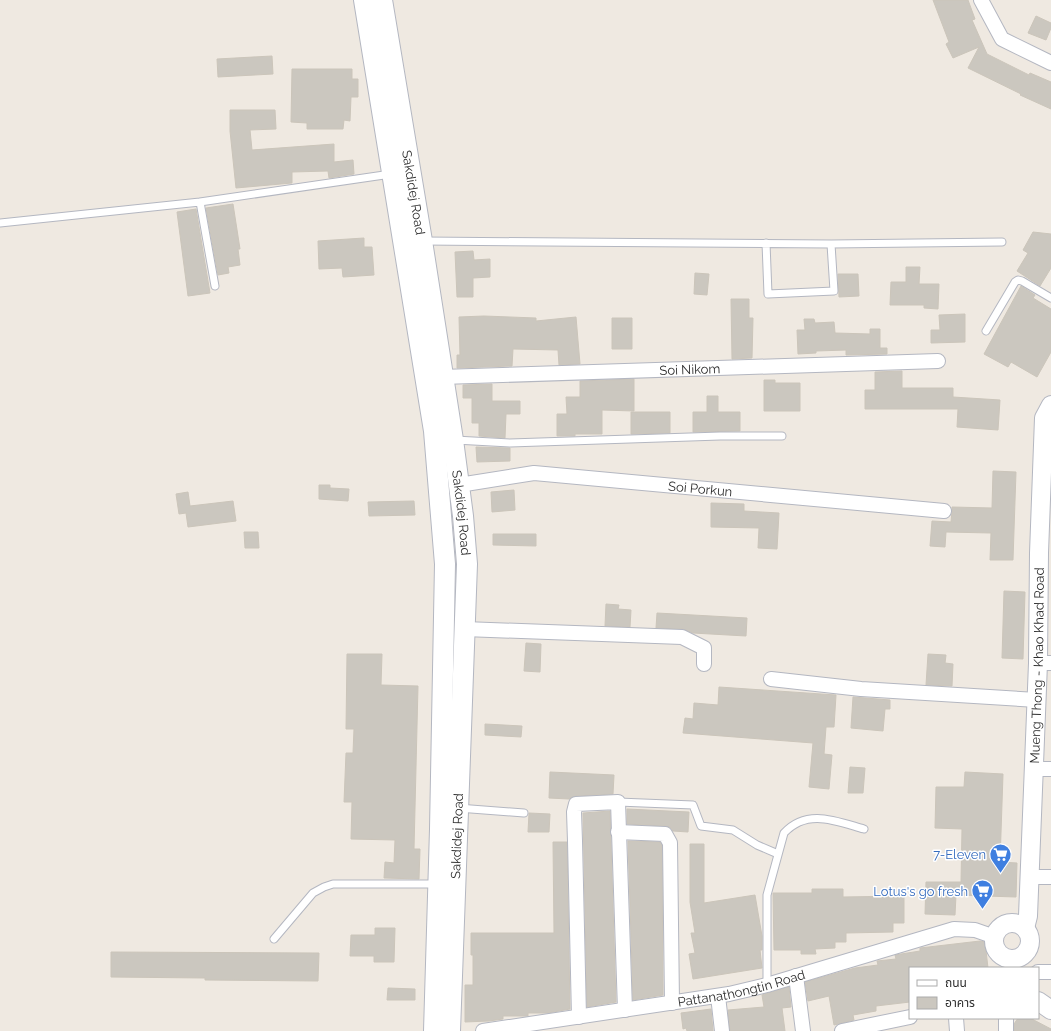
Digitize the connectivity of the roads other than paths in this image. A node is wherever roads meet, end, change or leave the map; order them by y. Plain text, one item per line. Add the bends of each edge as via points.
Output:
1 (364, 0) edge
2 (382, 0) edge
3 (981, 0) edge
4 (1051, 63) edge
5 (393, 173) junction
6 (200, 202) junction
7 (0, 224) edge
8 (422, 241) junction
9 (1002, 242) dead end
10 (766, 243) junction
11 (832, 244) junction
12 (215, 286) dead end
13 (1051, 298) edge
14 (986, 331) dead end
15 (938, 361) dead end
16 (442, 377) junction
17 (1049, 414) edge
18 (782, 436) dead end
19 (453, 440) junction
20 (1047, 477) edge
21 (459, 485) junction
22 (944, 511) dead end
23 (1045, 553) edge
24 (464, 629) junction
25 (1045, 663) edge
26 (704, 664) dead end
27 (771, 680) dead end
28 (1037, 700) junction
29 (1042, 769) edge
30 (618, 802) junction
31 (458, 808) junction
32 (524, 813) dead end
33 (864, 829) dead end
34 (618, 832) junction
35 (778, 854) junction
36 (1028, 877) junction
37 (1051, 877) edge
38 (438, 884) junction
39 (1025, 928) junction
40 (995, 937) junction
41 (274, 939) dead end
42 (1019, 963) edge
43 (1039, 972) edge
44 (1051, 972) edge
45 (796, 976) junction
46 (767, 985) junction
47 (718, 996) junction
48 (1039, 1002) edge
49 (672, 1003) junction
50 (625, 1010) junction
51 (1051, 1010) edge
52 (579, 1016) junction
53 (909, 1017) edge
54 (956, 1019) edge
55 (1006, 1019) edge
56 (434, 1031) edge
57 (450, 1031) edge
58 (483, 1031) edge
59 (722, 1031) edge
60 (803, 1031) edge
61 (842, 1031) edge
62 (957, 1031) edge
63 (1006, 1031) edge

1 - 5 main road, Sakdidej Road
2 - 8 main road, Sakdidej Road
3 - 4 street via 1002,39
5 - 6 lane
5 - 38 main road, Sakdidej Road via 434,431 444,564
6 - 7 lane
6 - 12 lane
8 - 10 lane
8 - 16 main road, Sakdidej Road
9 - 11 lane
10 - 11 lane
10 - 11 lane via 768,294 834,291
13 - 14 lane via 1018,280
15 - 16 street, Soi Nikom
16 - 19 main road, Sakdidej Road
17 - 20 street, Mueng Thong - Khao Khad Road
18 - 19 lane via 510,443
19 - 21 main road, Sakdidej Road
20 - 23 street, Mueng Thong - Khao Khad Road
21 - 22 street, Soi Porkun via 534,473
21 - 24 main road, Sakdidej Road via 467,564
23 - 25 street, Mueng Thong - Khao Khad Road
24 - 26 street via 682,637 704,648
24 - 31 main road, Sakdidej Road
25 - 28 street, Mueng Thong - Khao Khad Road
27 - 28 street via 861,689
28 - 29 street, Mueng Thong - Khao Khad Road
29 - 36 street, Mueng Thong - Khao Khad Road
30 - 34 street
30 - 35 lane via 692,805 701,826 733,830
30 - 52 street via 576,804 574,812
31 - 32 lane
31 - 57 main road, Sakdidej Road
33 - 35 lane via 822,818 804,819 784,832
34 - 49 street via 665,834 670,843
34 - 50 street
35 - 46 lane via 767,895
36 - 37 street
36 - 39 street, Mueng Thong - Khao Khad Road via 1028,916
38 - 41 lane via 333,884 324,887 314,893
38 - 56 main road, Sakdidej Road
39 - 40 street via 1017,924 1008,924 1000,928
39 - 42 street via 1030,936 1030,946
40 - 42 street via 995,946 1000,954
40 - 45 street, Pattanathongtin Road via 975,930 954,929
43 - 44 street
45 - 46 street, Pattanathongtin Road
45 - 60 street
46 - 47 street, Pattanathongtin Road
47 - 49 street, Pattanathongtin Road
47 - 59 street
48 - 51 street
49 - 50 street, Pattanathongtin Road
50 - 52 street, Pattanathongtin Road
52 - 58 street, Pattanathongtin Road
53 - 61 street
54 - 62 street
55 - 63 street

